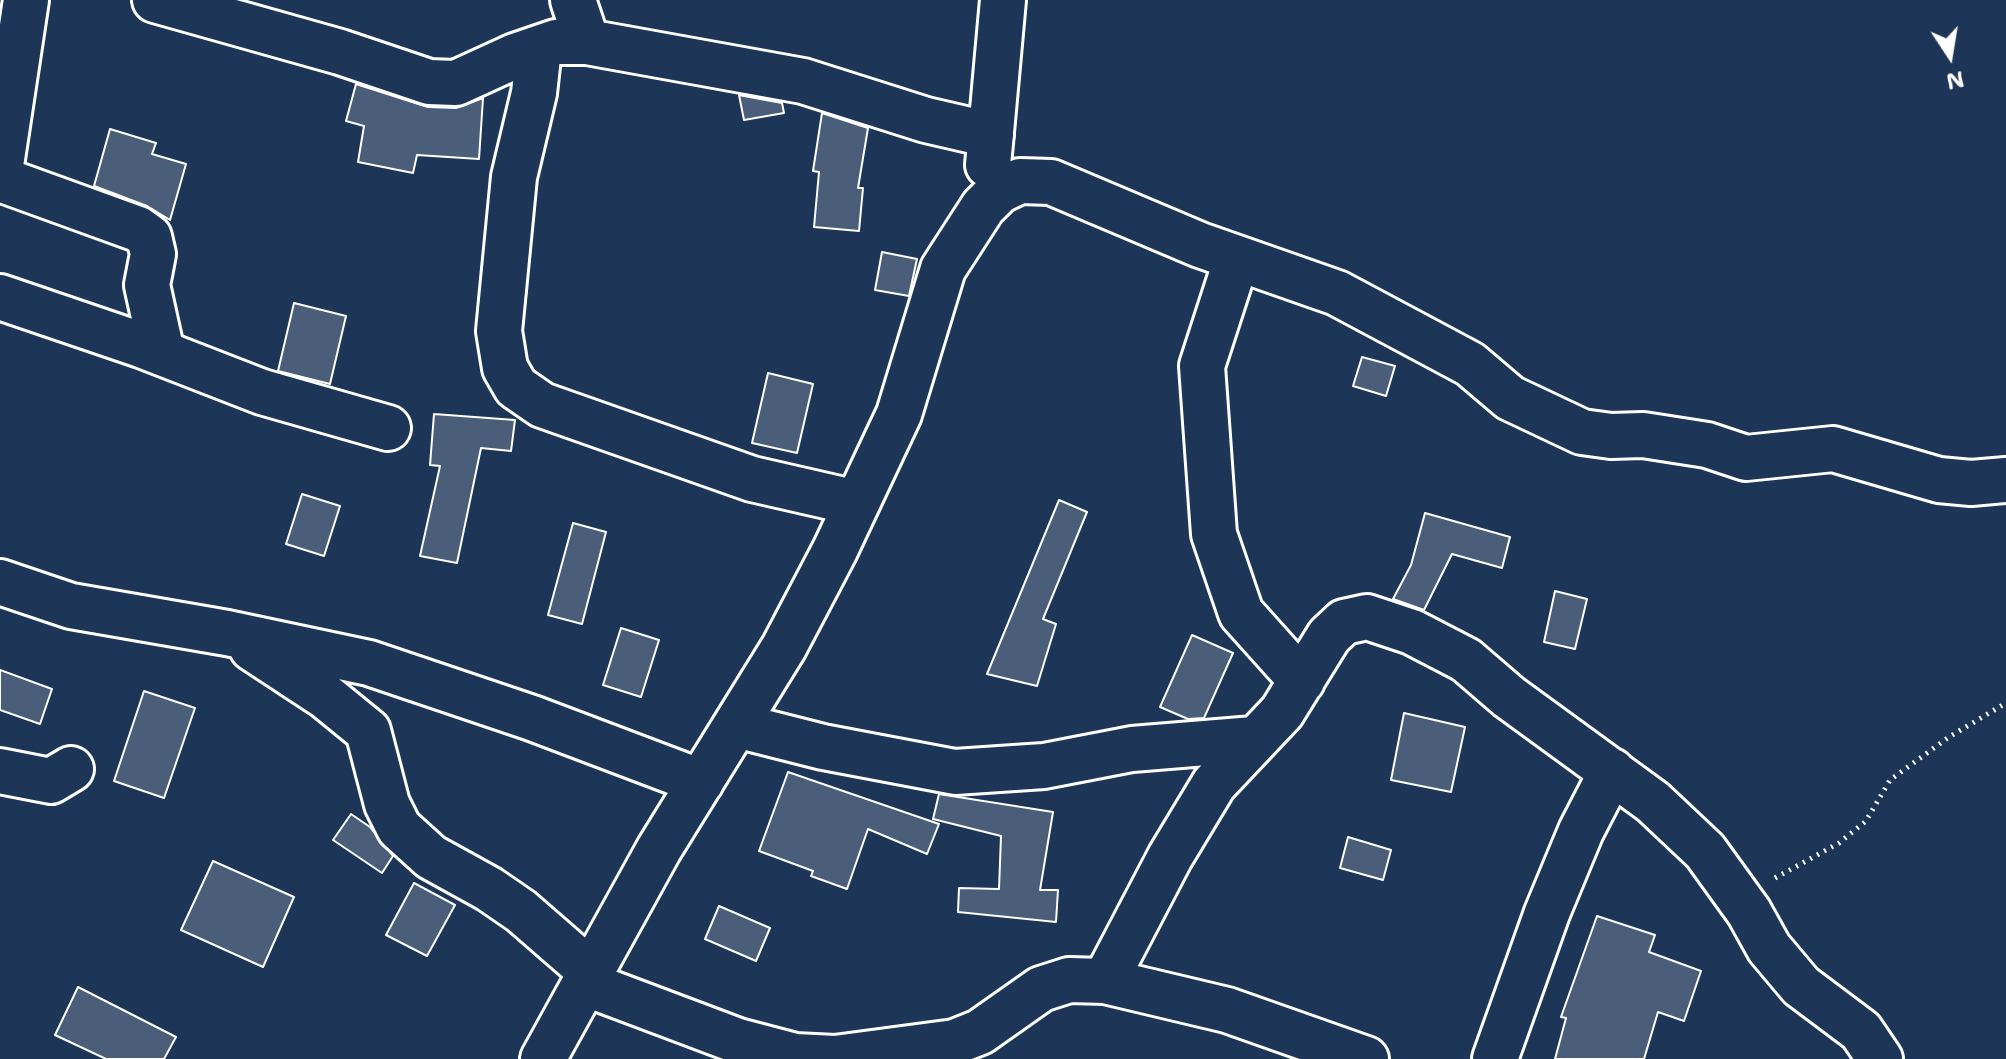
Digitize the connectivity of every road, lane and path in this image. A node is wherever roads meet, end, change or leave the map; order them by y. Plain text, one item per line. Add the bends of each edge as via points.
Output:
1 (26, 0) edge
2 (155, 0) edge
3 (573, 0) edge
4 (1003, 0) edge
5 (587, 42) junction
6 (539, 48) junction
7 (991, 135) junction
8 (0, 172) edge
9 (0, 179) edge
10 (983, 207) junction
11 (1237, 258) junction
12 (0, 297) edge
13 (162, 353) junction
14 (388, 428) dead end
15 (2006, 480) edge
16 (857, 503) junction
17 (0, 582) edge
18 (231, 634) junction
19 (1302, 681) junction
20 (2006, 703) edge
21 (736, 725) junction
22 (1254, 739) junction
23 (71, 769) dead end
24 (0, 771) edge
25 (1612, 771) junction
26 (701, 782) junction
27 (1749, 912) junction
28 (587, 977) junction
29 (1105, 981) junction
30 (866, 1056) edge
31 (543, 1059) edge
32 (1366, 1059) edge
33 (1495, 1059) edge
34 (1880, 1059) edge

1 - 8 street
2 - 6 street via 429,82 456,83
3 - 5 street
4 - 7 street
5 - 6 street
5 - 7 street via 803,81
6 - 16 street via 514,177 499,331 505,368 516,387 542,405 752,479
7 - 10 street
9 - 13 street via 149,237 153,254 147,285
10 - 11 street via 1020,181 1051,182
10 - 16 street via 943,269 899,414
11 - 15 street via 1337,293 1470,364 1510,398 1582,432 1707,445 1746,458 1833,449 1939,480
11 - 19 street via 1202,366 1214,534 1241,613
12 - 13 street
13 - 14 street via 262,392
16 - 21 street via 784,647
17 - 18 street via 71,606
18 - 26 street via 369,663
18 - 28 street via 368,731 387,804 399,828 431,857 521,911
19 - 22 street via 1282,712
19 - 25 street via 1329,636 1344,622 1367,617 1412,632 1466,660
20 - 27 path via 1890,780 1866,821 1839,843 1777,875
21 - 22 street via 955,772
21 - 26 street
22 - 29 street via 1214,784
23 - 24 street via 51,781
25 - 27 street via 1705,851
25 - 33 street via 1547,913
26 - 28 street
27 - 34 street via 1769,948 1801,986 1861,1031
28 - 30 street via 738,1041 795,1056
28 - 31 street
29 - 30 street via 1069,980 1041,989 980,1032 955,1042
29 - 32 street via 1227,1010

